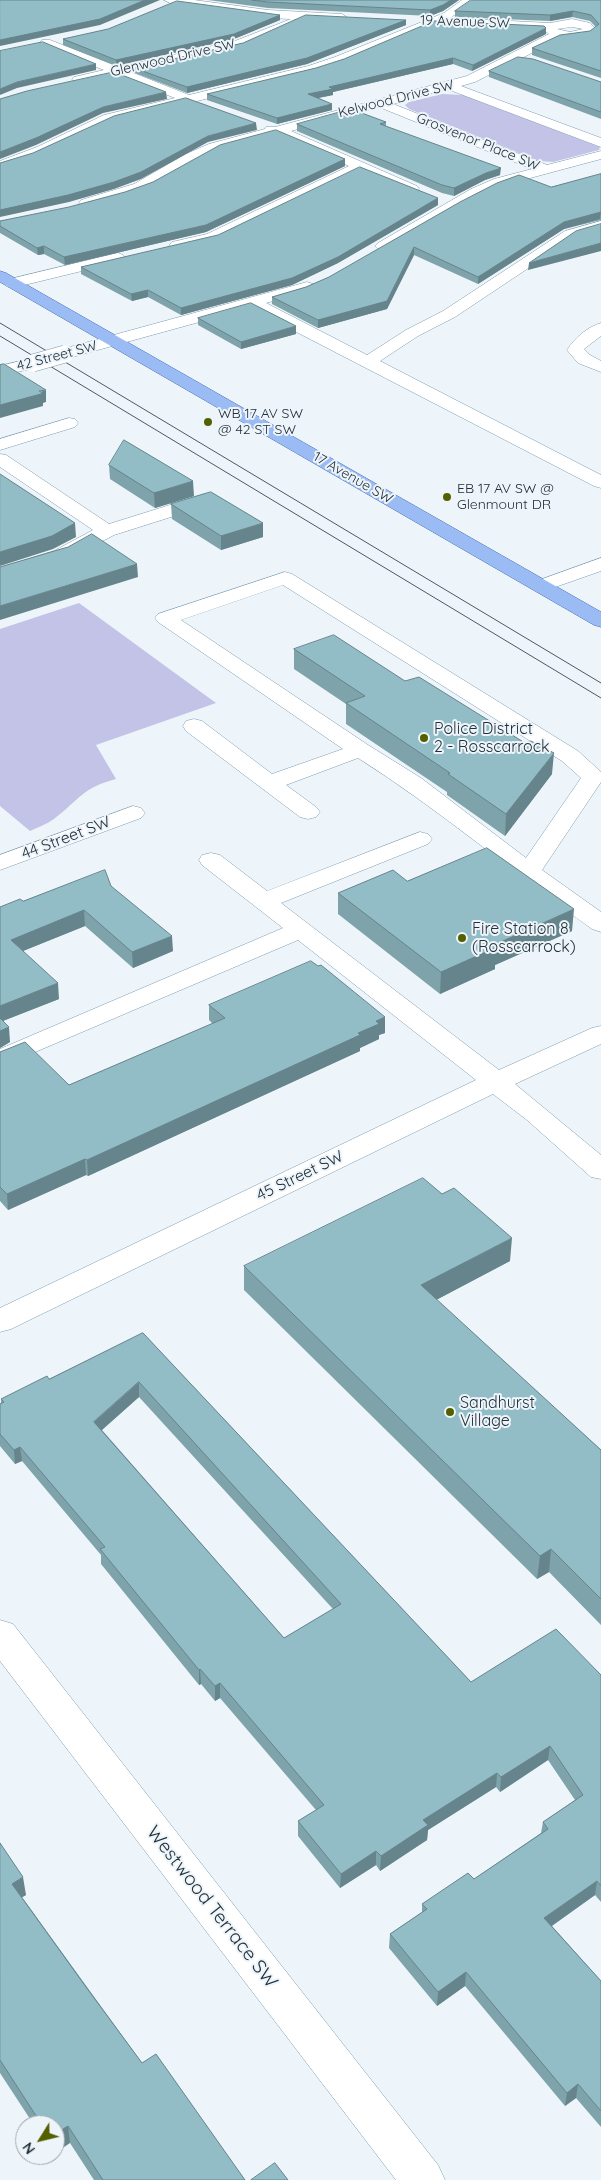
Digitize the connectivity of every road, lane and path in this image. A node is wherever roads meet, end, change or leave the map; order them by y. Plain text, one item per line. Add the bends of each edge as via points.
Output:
1 (470, 0) edge
2 (170, 3) edge
3 (333, 5) edge
4 (307, 16) junction
5 (596, 18) edge
6 (356, 19) edge
7 (404, 20) edge
8 (432, 21) junction
9 (555, 30) junction
10 (591, 30) edge
11 (65, 39) edge
12 (517, 56) junction
13 (536, 61) edge
14 (116, 71) junction
15 (70, 82) edge
16 (450, 86) junction
17 (188, 99) junction
18 (382, 104) junction
19 (213, 108) edge
20 (256, 124) edge
21 (273, 131) junction
22 (601, 142) edge
23 (601, 156) edge
24 (0, 165) edge
25 (360, 166) junction
26 (546, 169) junction
27 (456, 203) junction
28 (73, 206) edge
29 (601, 225) edge
30 (165, 248) edge
31 (372, 252) edge
32 (136, 254) edge
33 (6, 279) edge
34 (323, 280) edge
35 (253, 303) junction
36 (601, 328) edge
37 (113, 341) junction
38 (366, 361) junction
39 (601, 367) edge
40 (0, 371) edge
41 (69, 423) dead end
42 (0, 445) edge
43 (0, 459) edge
44 (601, 482) edge
45 (205, 500) edge
46 (107, 531) junction
47 (601, 564) edge
48 (0, 574) edge
49 (541, 586) junction
50 (601, 621) edge
51 (194, 726) dead end
52 (360, 750) junction
53 (269, 783) junction
54 (308, 812) dead end
55 (133, 813) dead end
56 (420, 839) dead end
57 (211, 860) dead end
58 (0, 863) edge
59 (529, 872) junction
60 (264, 901) junction
61 (601, 924) edge
62 (302, 929) junction
63 (601, 1034) edge
64 (0, 1058) edge
65 (496, 1082) junction
66 (601, 1170) edge
67 (0, 1321) edge
68 (0, 1634) edge
69 (423, 2180) edge

1 - 8 street
2 - 4 street
3 - 4 street, Glenwood Drive SW
4 - 6 street
4 - 14 street, Glenwood Drive SW via 239,44
5 - 10 street
7 - 8 street, 19 Avenue SW
8 - 9 street, 19 Avenue SW
8 - 17 street via 312,69
9 - 10 street via 563,24
9 - 12 street, Kelwood Drive SW
11 - 14 street via 41,44
12 - 13 street
12 - 16 street, Kelwood Drive SW via 472,79
14 - 15 street, Glenwood Drive SW
14 - 17 street
16 - 18 street, Kelwood Drive SW
16 - 22 street
17 - 19 street
17 - 24 street via 109,118 40,152
18 - 21 street, Kelwood Drive SW
18 - 26 street, Grosvenor Place SW
20 - 21 street
21 - 25 street
21 - 28 street, Kelwood Drive SW via 214,147 138,187
23 - 26 street
25 - 27 street via 432,197
25 - 30 street via 212,237
26 - 27 street via 499,182
27 - 31 street
29 - 38 street via 570,234 449,314
32 - 33 street
33 - 37 main road, 17 Avenue SW
34 - 35 street, 42 Street SW
35 - 37 street, 42 Street SW
35 - 38 street
36 - 39 street via 575,350 584,359
37 - 40 street, 42 Street SW, bridge
37 - 49 main road, 17 Avenue SW
38 - 44 street
41 - 42 street
43 - 46 street
45 - 46 street
46 - 48 street via 61,555
47 - 49 street
49 - 50 main road, 17 Avenue SW
51 - 53 street
52 - 53 street
52 - 59 street via 413,783
52 - 59 street via 165,618 285,578 570,756 593,777
53 - 54 street
55 - 58 street, 44 Street SW
56 - 60 street
57 - 60 street
59 - 61 street
60 - 62 street
62 - 64 street
62 - 65 street
63 - 65 street, 45 Street SW
65 - 66 street
65 - 67 street, 45 Street SW
68 - 69 street, Westwood Terrace SW

